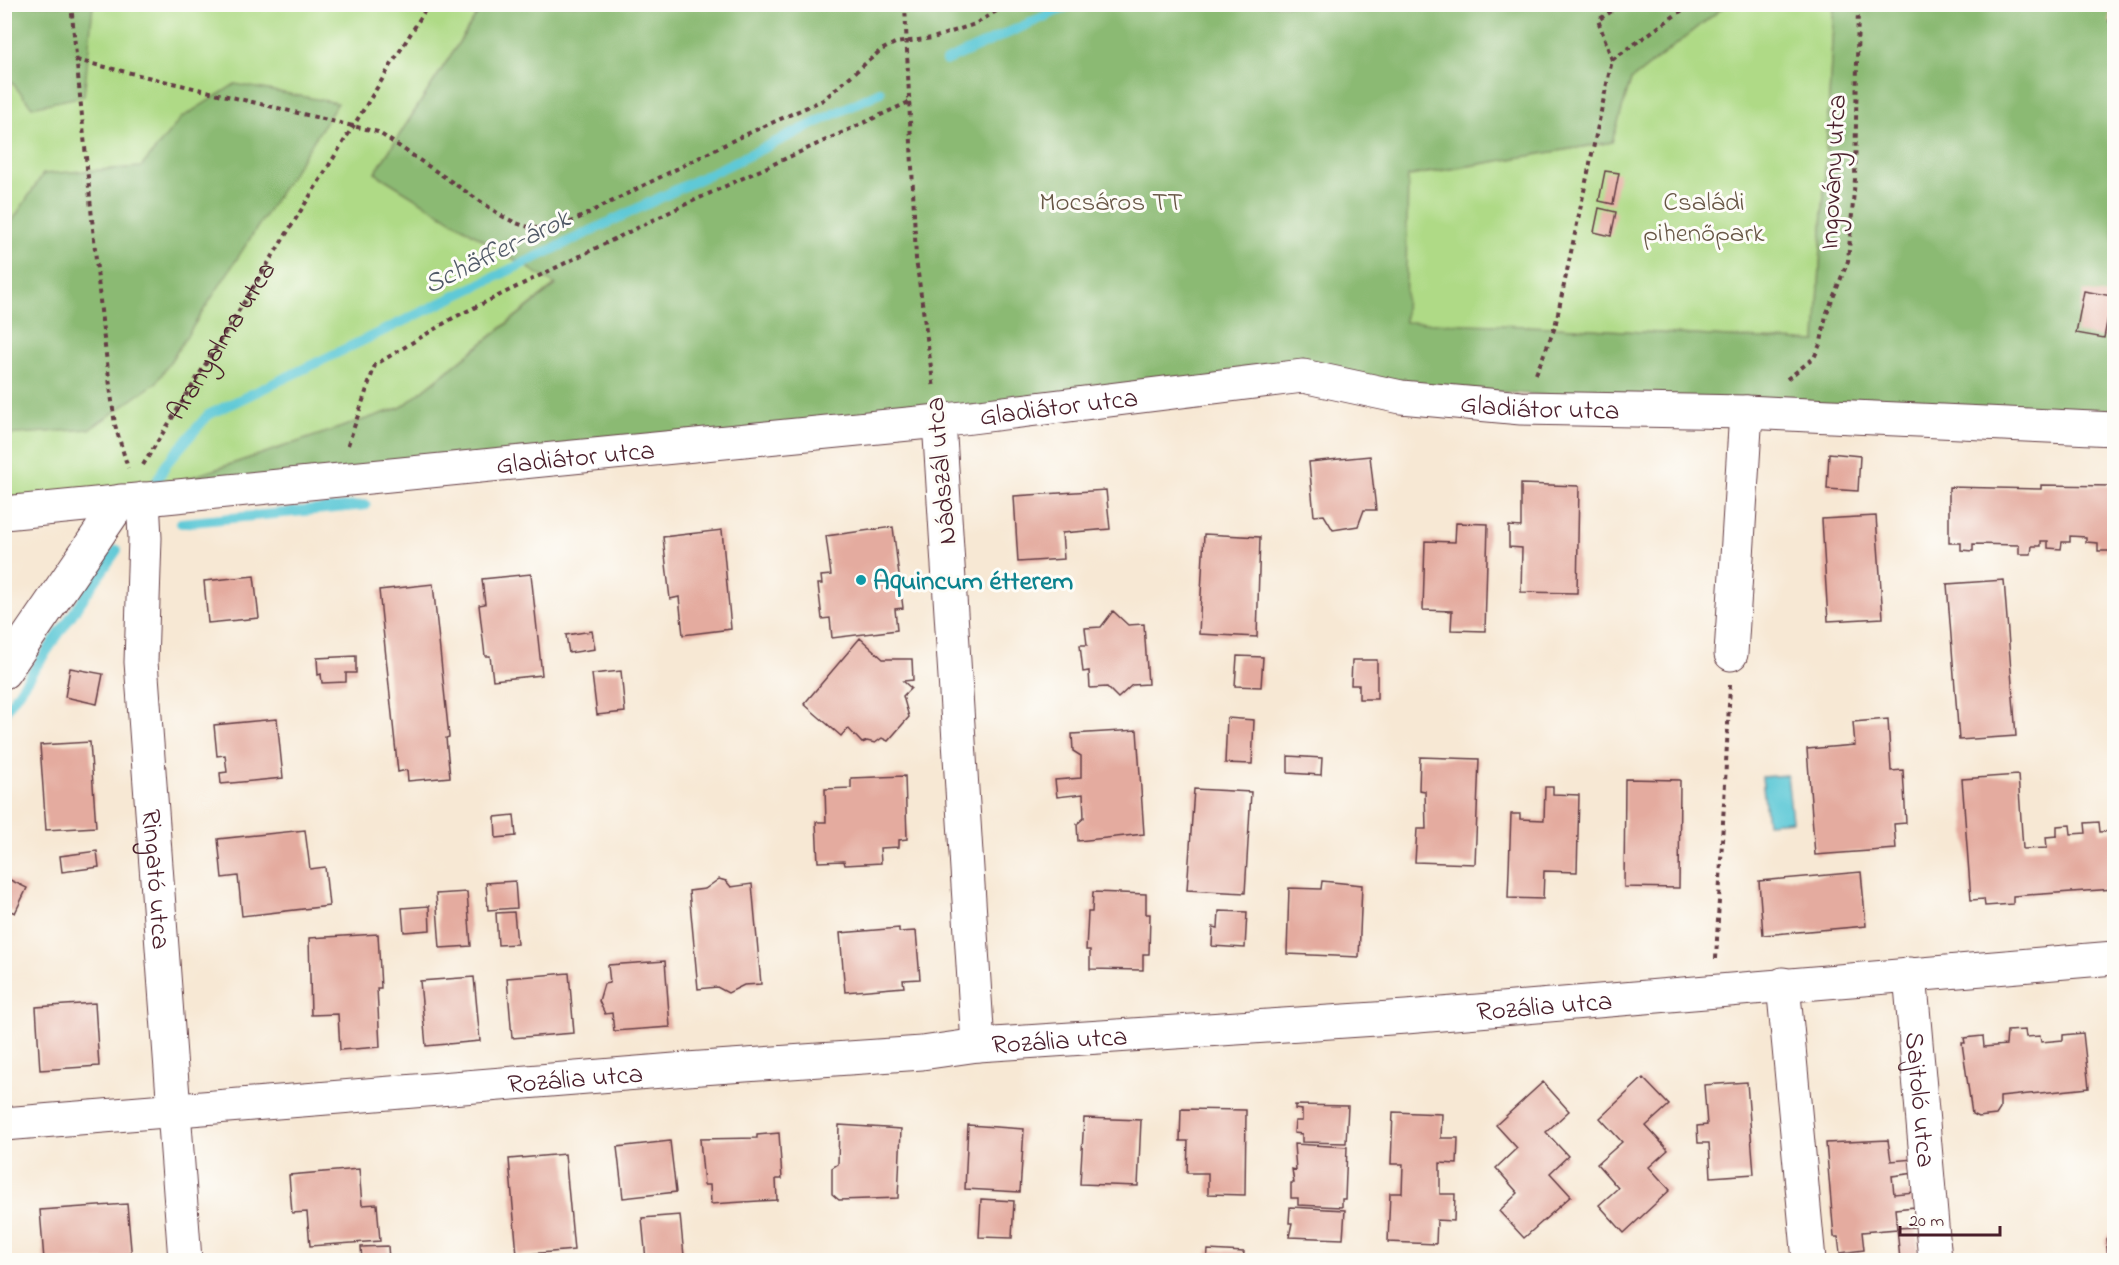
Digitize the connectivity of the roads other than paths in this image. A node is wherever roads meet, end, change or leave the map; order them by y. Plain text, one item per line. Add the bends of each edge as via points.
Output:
1 (1746, 412) junction
2 (939, 421) junction
3 (2115, 429) edge
4 (132, 494) junction
5 (4, 513) edge
6 (1731, 654) road end
7 (4, 672) edge
8 (2115, 958) edge
9 (1910, 975) junction
10 (1783, 984) junction
11 (978, 1045) junction
12 (174, 1111) junction
13 (4, 1124) edge
14 (185, 1260) edge
15 (1809, 1260) edge
16 (1935, 1260) edge

1 - 2 street, Gladiátor utca via 1521,408 1401,397 1303,376
1 - 3 street, Gladiátor utca
1 - 6 street
2 - 4 street, Gladiátor utca via 336,480
2 - 11 street, Nádszál utca
4 - 5 street, Gladiátor utca
4 - 7 street
4 - 12 street, Ringató utca via 146,538 141,662
8 - 9 street, Rozália utca
9 - 10 street, Rozália utca
9 - 16 street, Sajtoló utca
10 - 11 street, Rozália utca via 1395,1018
10 - 15 street
11 - 12 street, Rozália utca via 922,1053
12 - 13 street, Rozália utca
12 - 14 street, Ringató utca

